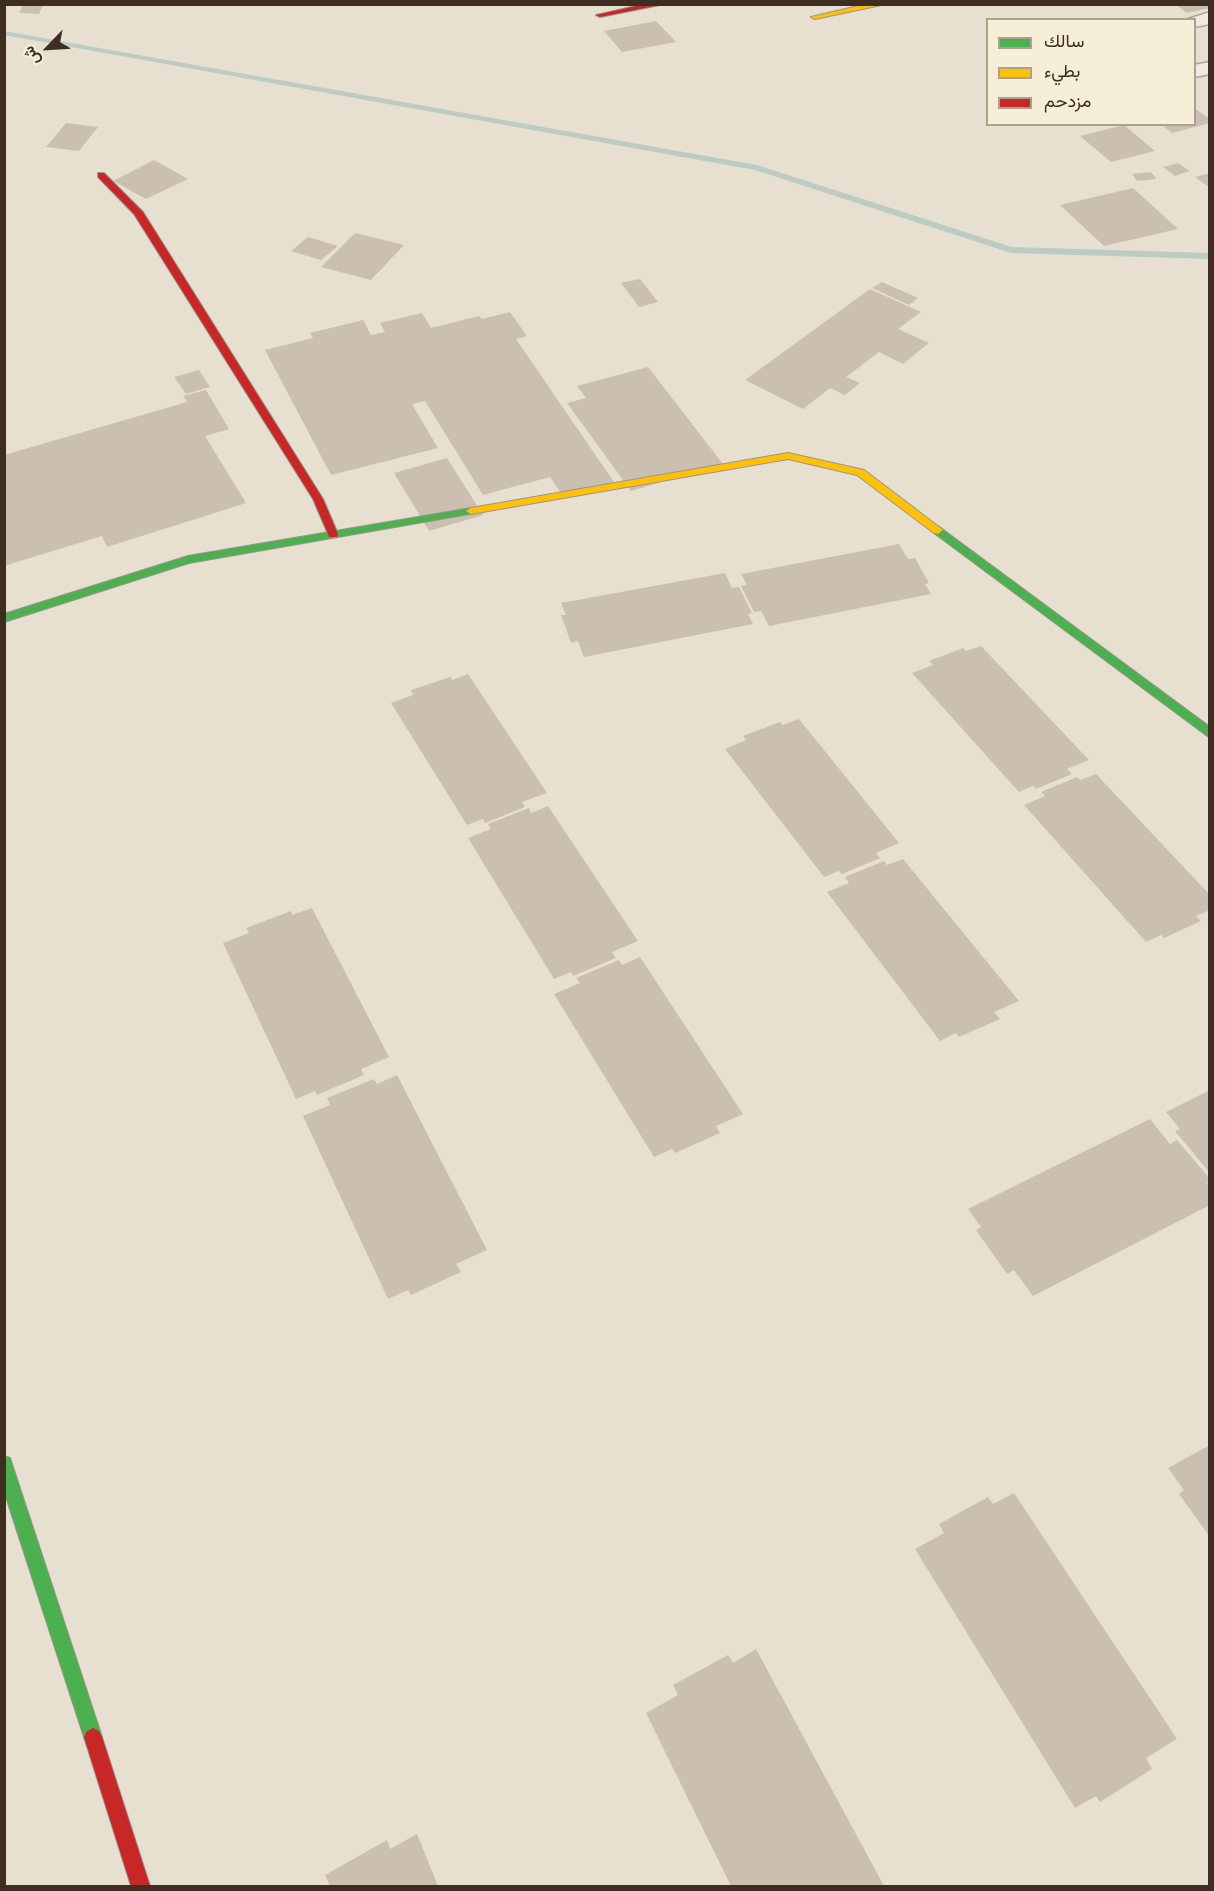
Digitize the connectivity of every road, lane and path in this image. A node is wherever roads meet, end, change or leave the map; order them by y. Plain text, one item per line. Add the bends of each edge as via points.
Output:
1 (661, 4) edge
2 (882, 4) edge
3 (600, 15) dead end
4 (815, 17) dead end
5 (101, 175) dead end
6 (333, 534) junction
7 (4, 618) edge
8 (1209, 734) edge
9 (4, 1464) edge
10 (14, 1527) edge
11 (141, 1887) edge

1 - 3 street
2 - 4 street
5 - 6 street via 138,212 318,499
6 - 7 street via 188,560
6 - 8 street via 788,456 860,472
9 - 10 street
10 - 11 street

